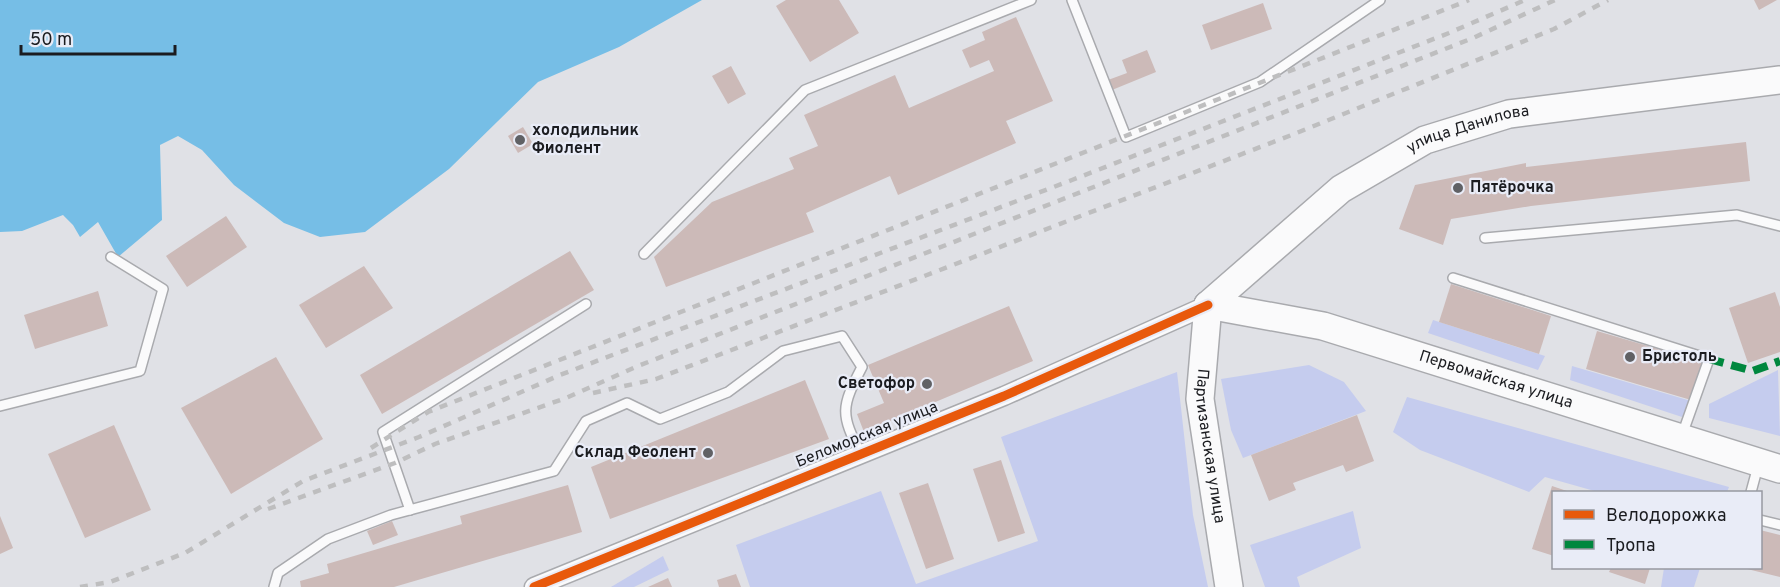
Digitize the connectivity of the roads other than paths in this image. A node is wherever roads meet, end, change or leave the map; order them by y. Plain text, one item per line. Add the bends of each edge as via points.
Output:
1 (1031, 0) edge
2 (1072, 0) edge
3 (1380, 0) edge
4 (1780, 80) edge
5 (1780, 226) edge
6 (1485, 238) dead end
7 (644, 254) dead end
8 (111, 257) dead end
9 (1452, 278) dead end
10 (586, 304) dead end
11 (1208, 305) junction
12 (0, 406) edge
13 (1681, 440) junction
14 (861, 454) junction
15 (1769, 467) edge
16 (1752, 491) edge
17 (410, 510) junction
18 (1762, 520) edge
19 (1780, 525) edge
20 (274, 587) edge
21 (534, 587) edge
22 (1229, 587) edge

1 - 7 lane via 805,90
2 - 3 lane via 1126,137 1260,82
4 - 11 main road, улица Данилова via 1509,114 1425,140 1341,189
5 - 6 lane via 1737,215
8 - 12 lane via 163,289 140,371
9 - 13 lane via 1709,359
10 - 17 lane via 383,432
11 - 13 main road, Первомайская улица via 1323,326
11 - 14 street, Беломорская улица via 1005,396
11 - 22 main road, Партизанская улица via 1200,399
13 - 15 main road, Первомайская улица
14 - 17 lane via 847,427 845,399 862,367 842,336 783,351 728,392 660,419 627,403 586,421 554,471
14 - 21 street, Беломорская улица
15 - 16 lane
17 - 20 lane via 328,539 278,573
18 - 19 lane

